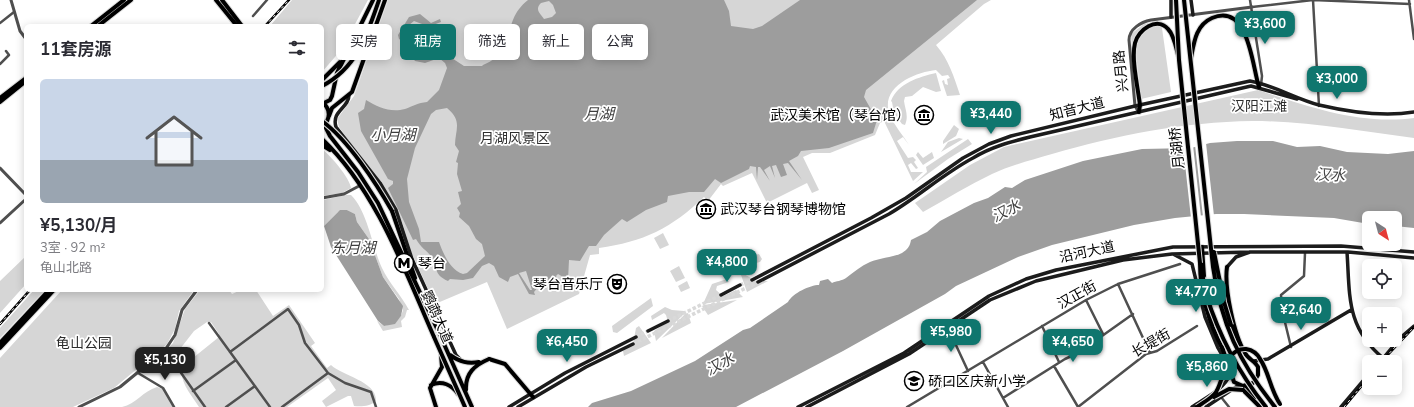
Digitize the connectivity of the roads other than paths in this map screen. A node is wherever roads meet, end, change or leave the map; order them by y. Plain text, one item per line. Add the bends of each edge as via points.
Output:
1 (11, 0) edge
2 (124, 0) edge
3 (131, 0) edge
4 (216, 0) edge
5 (222, 0) edge
6 (267, 0) edge
7 (373, 0) edge
8 (380, 0) edge
9 (385, 0) edge
10 (1171, 0) edge
11 (1176, 0) edge
12 (1184, 0) edge
13 (1191, 0) edge
14 (1250, 0) edge
15 (1313, 0) edge
16 (1409, 0) edge
17 (1410, 4) junction
18 (1252, 8) junction
19 (14, 12) junction
20 (231, 15) junction
21 (1192, 15) junction
22 (253, 16) dead end
23 (1171, 17) junction
24 (0, 23) edge
25 (94, 24) edge
26 (101, 24) edge
27 (235, 24) edge
28 (240, 24) edge
29 (242, 24) edge
30 (361, 24) edge
31 (24, 36) edge
32 (1414, 40) edge
33 (6, 51) dead end
34 (1191, 58) junction
35 (342, 60) edge
36 (344, 60) edge
37 (1179, 60) junction
38 (0, 64) edge
39 (324, 78) edge
40 (24, 80) edge
41 (24, 84) edge
42 (1260, 84) junction
43 (324, 85) edge
44 (349, 95) junction
45 (0, 98) edge
46 (0, 102) edge
47 (324, 102) edge
48 (324, 103) edge
49 (1138, 106) junction
50 (1319, 106) junction
51 (1139, 112) junction
52 (1414, 113) edge
53 (329, 116) junction
54 (324, 122) edge
55 (324, 141) edge
56 (324, 146) edge
57 (337, 155) junction
58 (0, 168) edge
59 (359, 186) junction
60 (24, 193) edge
61 (324, 198) edge
62 (24, 201) edge
63 (0, 223) edge
64 (1211, 243) junction
65 (1202, 247) junction
66 (1250, 252) junction
67 (1305, 252) junction
68 (1347, 252) junction
69 (1414, 252) edge
70 (1202, 253) junction
71 (1172, 254) junction
72 (1414, 258) edge
73 (1200, 263) junction
74 (1180, 264) dead end
75 (1227, 267) joint
76 (415, 278) junction
77 (752, 280) tunnel mouth
78 (758, 282) tunnel mouth
79 (1118, 284) junction
80 (740, 285) tunnel mouth
81 (47, 292) edge
82 (52, 292) edge
83 (196, 292) edge
84 (721, 295) tunnel mouth
85 (1086, 300) junction
86 (1351, 312) junction
87 (1133, 314) junction
88 (668, 321) tunnel mouth
89 (209, 323) dead end
90 (1042, 326) junction
91 (1197, 326) dead end
92 (1414, 326) edge
93 (948, 328) junction
94 (648, 331) tunnel mouth
95 (1103, 334) junction
96 (636, 337) tunnel mouth
97 (0, 343) edge
98 (633, 344) tunnel mouth
99 (1240, 344) junction
100 (1291, 346) junction
101 (0, 348) edge
102 (165, 350) junction
103 (1223, 350) junction
104 (230, 352) junction
105 (441, 353) junction
106 (1150, 353) junction
107 (449, 355) junction
108 (1380, 355) edge
109 (1386, 355) edge
110 (489, 359) junction
111 (236, 360) junction
112 (1254, 361) junction
113 (464, 362) junction
114 (983, 362) junction
115 (1059, 362) junction
116 (1054, 366) junction
117 (1230, 367) junction
118 (968, 371) junction
119 (1258, 372) junction
120 (138, 373) junction
121 (328, 373) junction
122 (1230, 374) junction
123 (1362, 382) edge
124 (431, 385) junction
125 (1239, 385) junction
126 (255, 386) junction
127 (1246, 386) junction
128 (193, 391) junction
129 (466, 394) junction
130 (532, 395) junction
131 (461, 397) junction
132 (1221, 397) junction
133 (1003, 398) junction
134 (78, 407) edge
135 (174, 407) edge
136 (205, 407) edge
137 (226, 407) edge
138 (270, 407) edge
139 (282, 407) edge
140 (376, 407) edge
141 (436, 407) edge
142 (465, 407) edge
143 (472, 407) edge
144 (509, 407) edge
145 (518, 407) edge
146 (798, 407) edge
147 (807, 407) edge
148 (909, 407) edge
149 (1008, 407) edge
150 (1078, 407) edge
151 (1192, 407) edge
152 (1198, 407) edge
153 (1206, 407) edge
154 (1229, 407) edge
155 (1260, 407) edge
156 (1265, 407) edge
157 (1275, 407) edge
158 (1283, 407) edge
159 (1341, 407) edge

1 - 19 street
2 - 25 main road
3 - 26 main road
4 - 20 main road
5 - 20 main road
6 - 22 street
7 - 30 main road
8 - 43 main road, bridge via 359,53 341,74
9 - 44 main road via 358,77
10 - 23 main road
11 - 37 main road, 月湖桥, bridge
12 - 34 main road, 月湖桥, bridge
13 - 21 main road
14 - 18 street
15 - 17 street
15 - 18 street
15 - 50 street
16 - 17 street
17 - 32 street
18 - 21 street, 兴月路
18 - 42 street via 1262,76
19 - 24 street
19 - 31 street
20 - 27 main road
20 - 28 main road
20 - 29 main road
21 - 23 street, 兴月路
23 - 49 street, 兴月路 via 1147,21 1130,34
33 - 38 street via 9,55
34 - 42 main road via 1198,30 1205,22 1222,16 1235,20 1246,35
34 - 64 main road, 月湖桥, bridge
35 - 39 main road
36 - 47 main road via 337,73 332,96 330,100
37 - 49 main road, bridge via 1170,30 1165,26 1151,25 1141,32 1136,40 1134,53
37 - 73 main road, 月湖桥, bridge
40 - 45 main road
41 - 46 main road
42 - 49 main road, 知音大道 via 1250,81
42 - 50 main road, 知音大道
42 - 51 main road, 知音大道
44 - 53 main road via 332,108
44 - 113 main road via 348,101 336,115 336,127 389,198 403,228 412,259 458,358
48 - 53 main road
49 - 51 main road
49 - 77 main road, 知音大道 via 1011,136 989,144 963,158 900,201
50 - 52 main road, 知音大道 via 1368,114 1398,116
51 - 78 main road, 知音大道 via 991,148 965,162 889,214
53 - 54 main road
54 - 76 main road, 鹦鹉大道 via 328,132 374,196
54 - 76 main road, bridge via 336,133 376,184 392,211
55 - 57 main road
56 - 57 main road
57 - 59 main road, 鹦鹉大道
58 - 60 street
59 - 61 street via 344,194
59 - 105 main road, 鹦鹉大道, bridge via 383,226
62 - 63 street
64 - 99 main road, bridge via 1224,302
64 - 157 main road, 月湖桥, bridge via 1216,291 1226,325 1249,374
65 - 69 main road, 沿河大道 via 1341,246
65 - 70 main road
65 - 146 main road, 沿河大道 via 1174,247 1122,256 1026,279 988,296 904,353
66 - 67 main road, 沿河大道
66 - 70 main road, 沿河大道
66 - 75 main road, 沿河大道 via 1236,257
67 - 68 main road, 沿河大道
67 - 100 street via 1304,276 1281,296
68 - 72 main road, 沿河大道
68 - 86 main road
70 - 71 main road, 沿河大道
70 - 103 main road via 1212,320
71 - 93 main road, 沿河大道 via 1123,260 1036,281 990,300
71 - 117 main road via 1192,264 1210,330
73 - 103 main road via 1206,308
73 - 156 main road, 月湖桥, bridge via 1206,294 1217,328 1231,356
74 - 79 street, 汉正街
75 - 99 main road via 1231,310
76 - 107 main road, 鹦鹉大道, bridge
79 - 85 street, 汉正街
79 - 87 street
80 - 84 main road
81 - 97 main road
82 - 101 main road
83 - 102 street via 182,310 175,334
85 - 90 street, 汉正街
85 - 95 street
86 - 100 main road
86 - 108 main road via 1364,338
87 - 95 street
87 - 106 street
88 - 94 main road
89 - 104 street
90 - 114 street, 汉正街
90 - 115 street
91 - 106 street, 长堤街
92 - 109 main road
93 - 118 street
93 - 147 main road, 沿河大道 via 909,354
95 - 115 street via 1078,353
96 - 130 main road via 565,372
98 - 130 main road
99 - 112 main road via 1248,357
100 - 112 main road via 1268,359
100 - 119 main road via 1268,361
102 - 120 street
102 - 128 street
103 - 117 main road
104 - 111 street
104 - 121 street via 288,309 299,325 305,343
105 - 124 main road via 442,367
105 - 131 main road, 鹦鹉大道, bridge
106 - 150 street, 长堤街
107 - 113 main road, bridge
107 - 129 main road, 鹦鹉大道, bridge
110 - 113 main road, bridge via 471,364
110 - 129 main road, bridge via 469,372 466,378
110 - 130 main road via 505,364
111 - 126 street
111 - 128 street
112 - 119 main road
114 - 118 street, 汉正街
114 - 133 street
115 - 116 street
116 - 133 street
116 - 150 street
117 - 122 main road
118 - 148 street, 汉正街
119 - 127 main road via 1253,383
119 - 157 main road via 1262,388
120 - 134 street via 117,389
120 - 135 street via 163,388
121 - 139 street
121 - 140 street via 345,383 371,392
122 - 125 main road
122 - 151 main road via 1220,388
123 - 159 main road
124 - 131 main road via 449,385
124 - 141 main road via 431,395
125 - 127 main road
125 - 132 main road
126 - 137 street
126 - 138 street
127 - 156 main road
128 - 136 street
129 - 143 main road, 鹦鹉大道, bridge
130 - 144 main road
130 - 145 main road
131 - 142 main road, 鹦鹉大道, bridge
132 - 153 main road
132 - 154 street
133 - 149 street
152 - 155 main road, bridge via 1220,393 1234,388 1247,393
152 - 158 main road, bridge via 1216,391 1232,355 1246,349 1253,351 1260,358 1272,391

